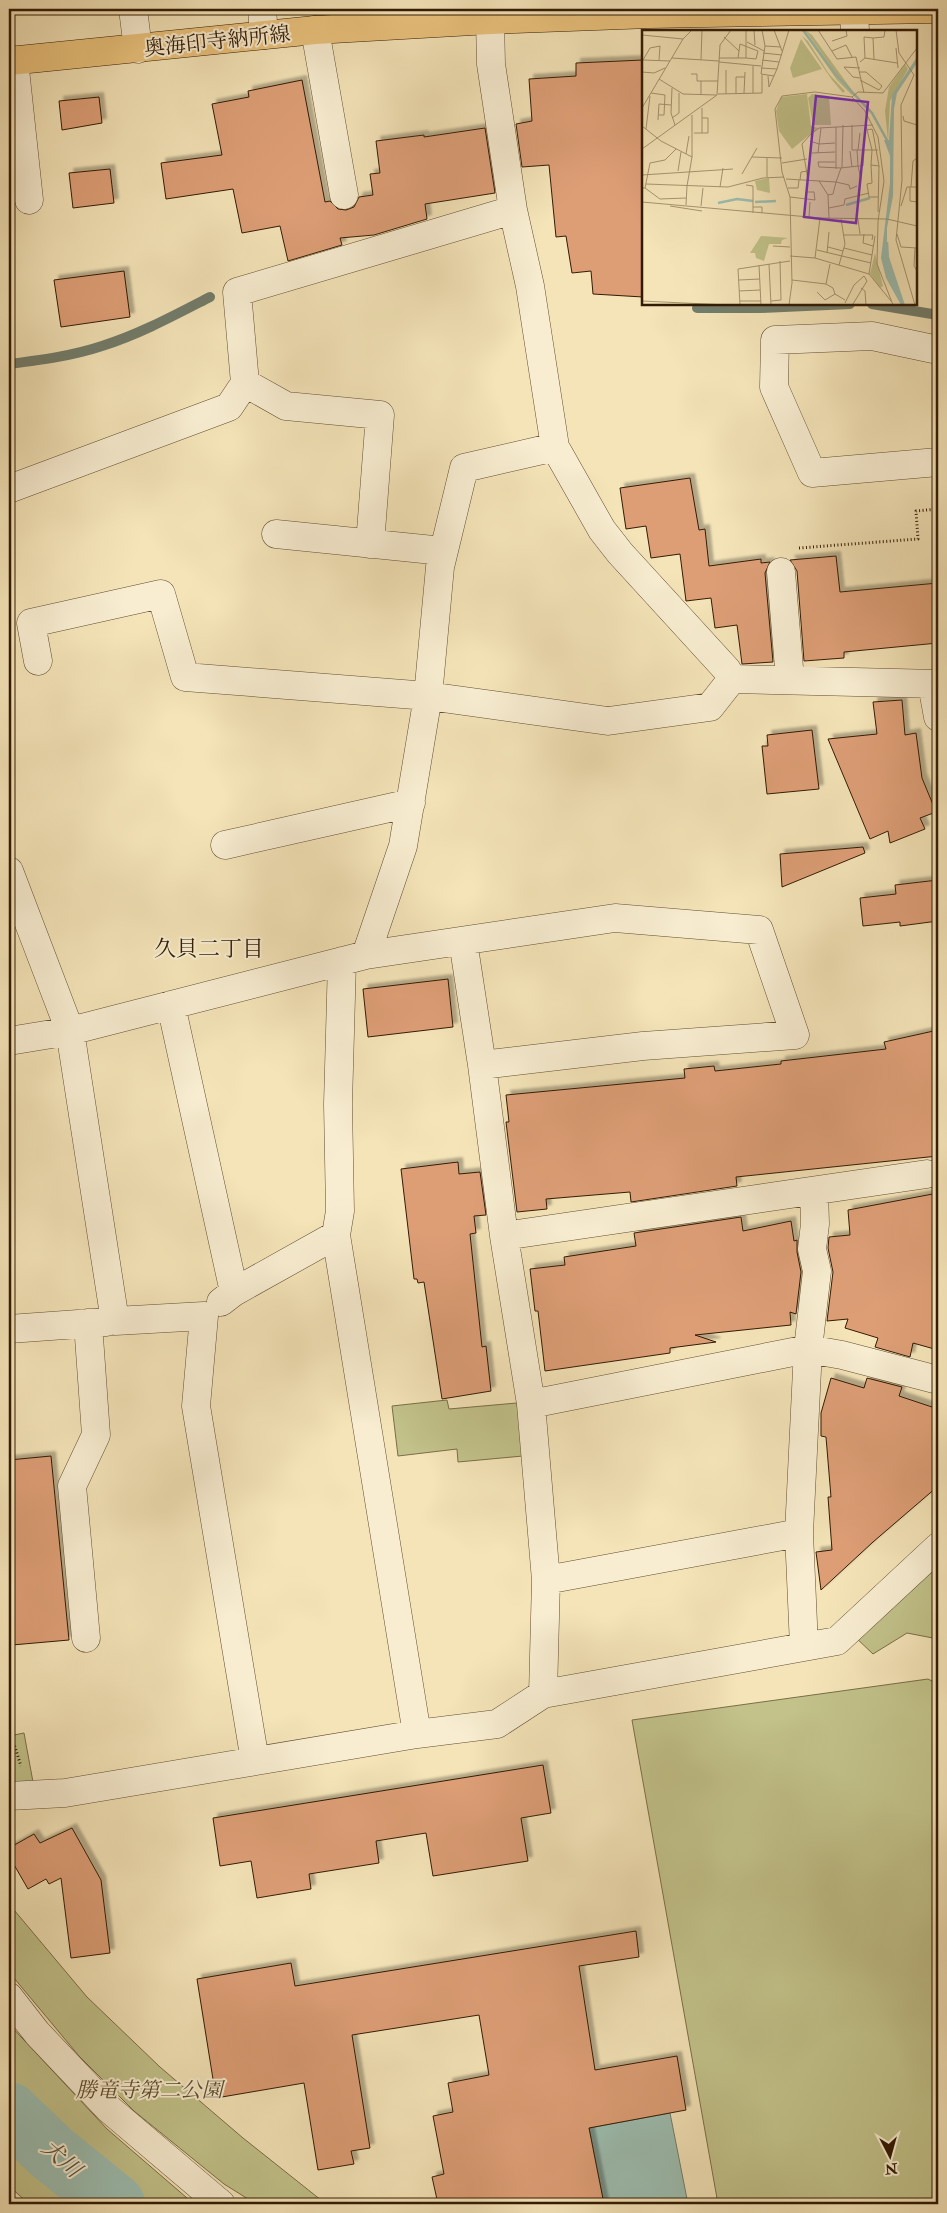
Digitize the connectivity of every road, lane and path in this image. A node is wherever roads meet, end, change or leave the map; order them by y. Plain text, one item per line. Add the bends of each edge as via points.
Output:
1 (133, 9) edge
2 (262, 9) edge
3 (935, 9) edge
4 (650, 11) edge
5 (490, 20) junction
6 (855, 21) edge
7 (315, 30) junction
8 (264, 35) junction
9 (138, 49) junction
10 (11, 61) edge
11 (344, 195) dead end
12 (29, 200) dead end
13 (513, 210) junction
14 (938, 350) edge
15 (246, 383) junction
16 (555, 447) junction
17 (938, 462) edge
18 (9, 489) edge
19 (938, 509) edge
20 (276, 534) dead end
21 (370, 544) junction
22 (444, 551) junction
23 (781, 572) joint
24 (38, 661) dead end
25 (732, 679) junction
26 (790, 680) junction
27 (935, 684) edge
28 (428, 696) junction
29 (938, 717) edge
30 (411, 803) junction
31 (225, 845) dead end
32 (9, 871) edge
33 (463, 941) junction
34 (354, 958) junction
35 (171, 1005) junction
36 (70, 1031) junction
37 (9, 1041) edge
38 (482, 1066) junction
39 (927, 1174) dead end
40 (814, 1190) junction
41 (336, 1235) junction
42 (504, 1236) junction
43 (234, 1292) junction
44 (204, 1316) junction
45 (115, 1321) junction
46 (88, 1323) junction
47 (9, 1329) edge
48 (808, 1349) junction
49 (938, 1380) edge
50 (531, 1404) junction
51 (799, 1533) junction
52 (938, 1547) edge
53 (546, 1580) junction
54 (86, 1638) dead end
55 (804, 1646) junction
56 (544, 1694) junction
57 (417, 1734) junction
58 (9, 1744) edge
59 (14, 1744) dead end
60 (255, 1761) junction
61 (9, 1796) edge
62 (9, 1997) edge
63 (9, 2202) edge
64 (12, 2204) edge
65 (221, 2204) edge

1 - 9 street
2 - 8 street
3 - 6 main road, 奥海印寺納所線
4 - 5 main road, 奥海印寺納所線
4 - 6 main road, 奥海印寺納所線
5 - 7 main road, 奥海印寺納所線
5 - 13 street via 492,64
7 - 8 main road, 奥海印寺納所線
7 - 11 street
8 - 9 main road, 奥海印寺納所線
9 - 10 main road, 奥海印寺納所線
10 - 12 street
13 - 15 street via 237,292
13 - 16 street via 530,286
14 - 17 street via 872,336 775,340 774,387 812,472
15 - 18 street via 229,407
15 - 21 street via 286,406 380,415
16 - 22 street via 464,468
16 - 25 street via 602,530
19 - 23 path via 916,511 918,539 792,548
20 - 21 street
21 - 22 street
22 - 28 street
23 - 26 street
24 - 28 street via 32,622 161,594 185,677
25 - 26 street
25 - 28 street via 710,707 608,721
26 - 27 street
27 - 29 street
28 - 30 street
30 - 31 street
30 - 34 street via 403,846
32 - 36 street
33 - 34 street
33 - 38 street
33 - 38 street via 615,918 759,930 795,1035 643,1046
34 - 35 street
34 - 41 street via 338,1104 340,1211
35 - 36 street
35 - 43 street
36 - 37 street
36 - 45 street
38 - 42 street
39 - 40 street
40 - 42 street
40 - 48 street via 812,1249 817,1271
41 - 43 street
41 - 57 street
42 - 50 street
43 - 44 street
44 - 45 street
44 - 60 street via 196,1406
45 - 46 street
46 - 47 street
46 - 54 street via 96,1435 72,1486
48 - 49 street
48 - 50 street
48 - 51 street
50 - 53 street
51 - 53 street
51 - 55 street
52 - 55 street via 837,1641
53 - 56 street
55 - 56 street
56 - 57 street via 496,1724
57 - 60 street
58 - 59 path
60 - 61 street via 65,1793
62 - 65 street via 37,2033 109,2109
63 - 64 path

